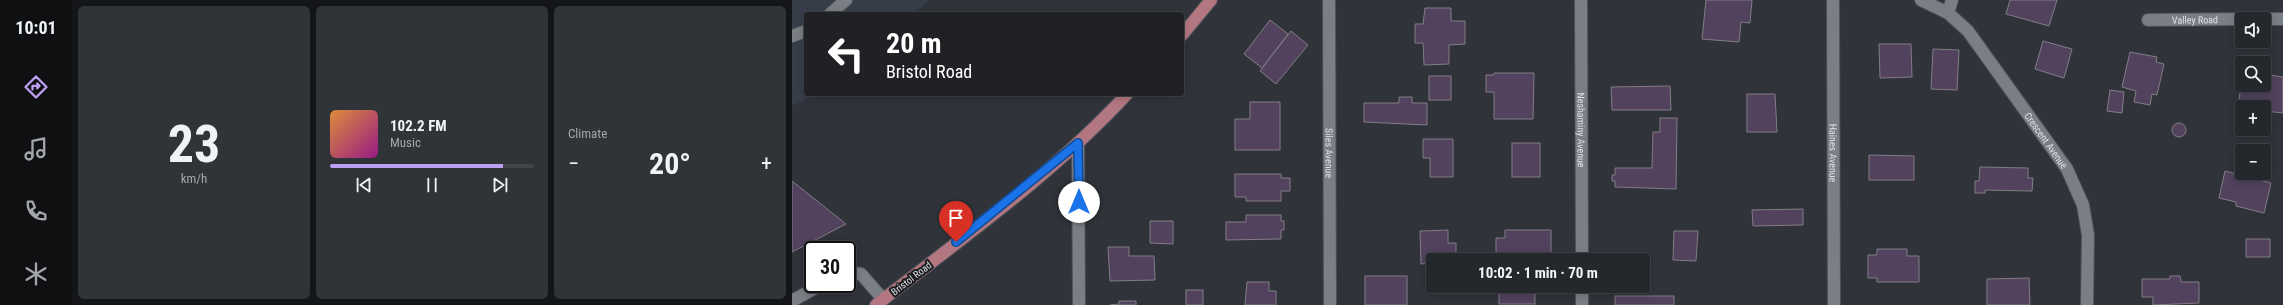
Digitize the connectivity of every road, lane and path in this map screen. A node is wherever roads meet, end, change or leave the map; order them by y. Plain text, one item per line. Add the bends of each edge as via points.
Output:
1 (846, 0) edge
2 (1211, 0) edge
3 (1330, 0) edge
4 (1581, 0) edge
5 (1833, 0) edge
6 (1921, 0) edge
7 (1952, 0) edge
8 (832, 12) edge
9 (1948, 13) junction
10 (2235, 19) edge
11 (2271, 19) edge
12 (2283, 19) edge
13 (2148, 20) dead end
14 (804, 32) edge
15 (1184, 33) edge
16 (792, 36) edge
17 (1125, 96) edge
18 (1078, 143) junction
19 (1582, 253) edge
20 (856, 273) edge
21 (806, 293) edge
22 (1582, 293) edge
23 (792, 301) edge
24 (880, 302) edge
25 (1079, 305) edge
26 (1330, 305) edge
27 (1582, 305) edge
28 (1834, 305) edge
29 (2088, 305) edge

1 - 8 street
2 - 15 main road
3 - 26 street, Siles Avenue
4 - 19 street, Neshaminy Avenue
5 - 28 street, Haines Avenue
6 - 9 street, Crescent Avenue
7 - 9 street
9 - 29 street, Crescent Avenue via 1968,31 2067,169 2083,205 2087,228
10 - 13 street, Valley Road
11 - 12 street
14 - 16 street
17 - 18 main road, Bristol Road
18 - 24 main road, Bristol Road via 1017,195
18 - 25 street
20 - 24 street via 861,274
21 - 23 street
22 - 27 street

